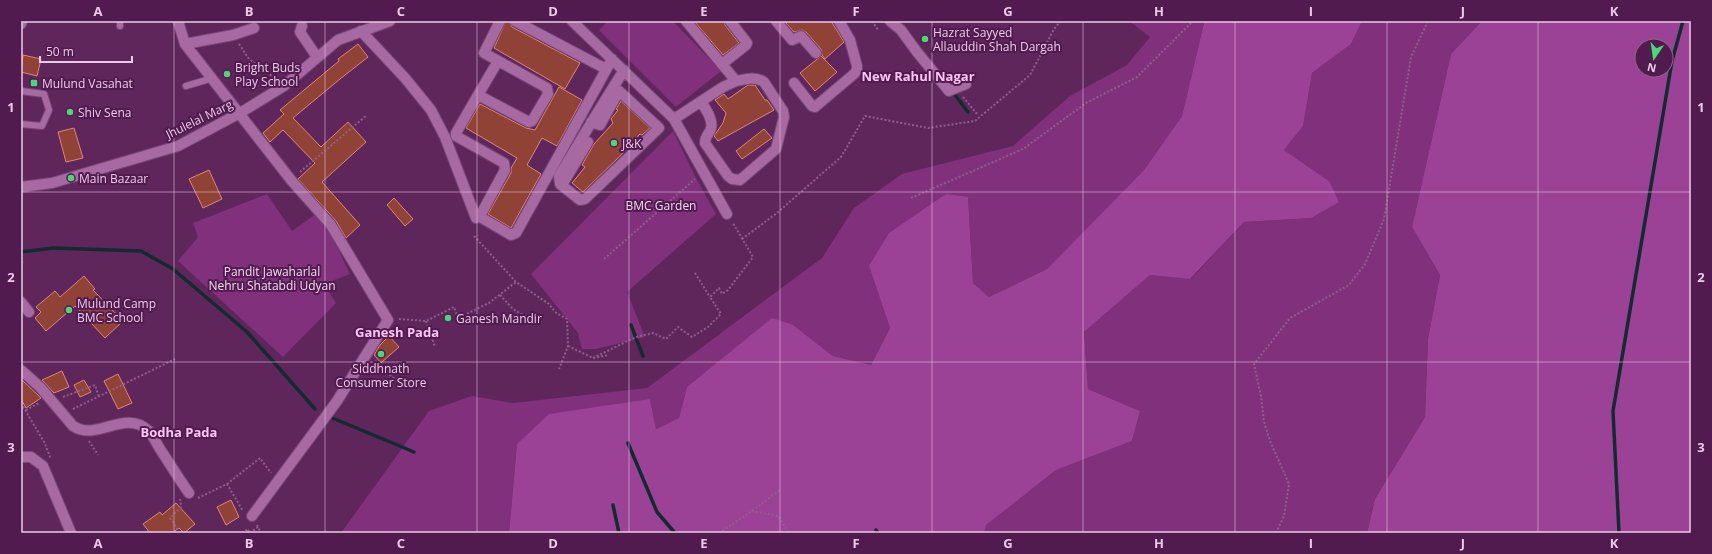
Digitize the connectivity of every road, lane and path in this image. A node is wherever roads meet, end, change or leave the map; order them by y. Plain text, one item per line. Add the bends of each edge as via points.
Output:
1 (22, 21) edge
2 (178, 21) edge
3 (390, 21) edge
4 (500, 21) edge
5 (515, 21) edge
6 (572, 21) edge
7 (686, 21) edge
8 (730, 21) edge
9 (776, 21) edge
10 (839, 21) edge
11 (872, 21) edge
12 (890, 21) edge
13 (1061, 21) edge
14 (1192, 21) edge
15 (1428, 21) edge
16 (21, 24) edge
17 (302, 26) dead end
18 (254, 28) dead end
19 (878, 30) dead end
20 (361, 31) junction
21 (233, 34) junction
22 (185, 44) junction
23 (816, 53) dead end
24 (317, 57) junction
25 (612, 59) junction
26 (498, 61) junction
27 (722, 64) junction
28 (606, 69) junction
29 (624, 70) junction
30 (213, 78) junction
31 (736, 81) junction
32 (794, 83) dead end
33 (186, 86) dead end
34 (284, 86) junction
35 (961, 86) joint
36 (21, 91) edge
37 (478, 95) junction
38 (700, 102) junction
39 (240, 114) junction
40 (977, 114) dead end
41 (367, 115) dead end
42 (674, 119) junction
43 (591, 122) junction
44 (21, 124) edge
45 (588, 142) dead end
46 (703, 171) junction
47 (291, 180) junction
48 (562, 185) junction
49 (21, 186) edge
50 (910, 198) dead end
51 (727, 214) joint
52 (476, 218) dead end
53 (474, 236) dead end
54 (742, 239) junction
55 (604, 258) dead end
56 (23, 262) dead end
57 (21, 266) edge
58 (695, 273) dead end
59 (516, 282) junction
60 (500, 295) junction
61 (710, 297) junction
62 (21, 302) edge
63 (29, 312) dead end
64 (529, 319) dead end
65 (388, 320) junction
66 (426, 321) junction
67 (568, 346) junction
68 (435, 347) dead end
69 (367, 354) junction
70 (609, 355) dead end
71 (593, 358) junction
72 (175, 359) dead end
73 (559, 369) dead end
74 (21, 370) edge
75 (402, 386) dead end
76 (99, 397) junction
77 (50, 399) junction
78 (21, 403) edge
79 (26, 410) junction
80 (63, 414) junction
81 (83, 431) junction
82 (98, 455) dead end
83 (21, 457) edge
84 (52, 460) dead end
85 (268, 470) dead end
86 (227, 484) junction
87 (780, 490) dead end
88 (189, 494) junction
89 (752, 511) junction
90 (252, 516) joint
91 (258, 527) dead end
92 (73, 532) edge
93 (180, 533) edge
94 (242, 533) edge
95 (249, 533) edge
96 (719, 533) edge
97 (789, 533) edge
98 (1276, 533) edge

1 - 16 street
2 - 22 street
3 - 20 street, Jhulelal Marg
4 - 26 street via 484,51
5 - 28 street
6 - 25 street
7 - 27 street
8 - 27 street via 747,43
9 - 23 street via 792,40 801,36
10 - 32 street via 850,40 857,66 854,74 815,107
11 - 19 path
12 - 35 street via 902,30 949,91
13 - 54 path via 1054,29 1030,74 975,121 928,128 865,116 841,157 777,213
14 - 50 path via 1137,77 1086,103 1023,149
15 - 98 path via 1411,57 1384,219 1365,264 1349,285 1290,318 1254,364 1266,428 1289,484 1284,516
17 - 24 street via 300,32
18 - 21 street
20 - 24 street, Jhulelal Marg via 338,40
20 - 52 street via 431,110 446,137
21 - 22 street
21 - 34 path via 249,59
22 - 30 street
24 - 34 street, Jhulelal Marg
25 - 28 street
25 - 29 street
26 - 37 street
26 - 37 street via 547,88 548,94 532,121 526,121
27 - 31 street
28 - 37 street via 514,234 511,235 481,217 505,170 504,163 456,136
29 - 42 street
29 - 43 street
30 - 33 lane
30 - 39 street
31 - 38 street
31 - 38 street via 759,78 783,111 784,117 776,149 740,180 732,180 728,176 705,143 711,128 710,118
34 - 39 street, Jhulelal Marg
35 - 40 path
36 - 44 lane via 44,94 49,110 42,126
38 - 42 street
39 - 47 street
39 - 49 street, Jhulelal Marg via 178,146 52,184
41 - 47 path
42 - 46 street
43 - 48 street via 558,176 558,181
43 - 48 street via 600,125 619,91 659,128 585,200 580,200
45 - 48 street
46 - 51 street
46 - 55 path
47 - 65 street via 331,225
51 - 54 path
53 - 59 path
54 - 61 path via 753,257 728,290 722,294 719,288
56 - 57 path
58 - 61 path
59 - 60 path
59 - 67 path via 567,319
60 - 64 path via 513,309
60 - 66 path via 458,318 454,307
61 - 71 path via 721,314 708,328 692,337 678,327 666,339 653,333 636,337
62 - 63 street
65 - 66 path
65 - 69 street
66 - 68 path
67 - 71 path
67 - 73 path
69 - 75 path
69 - 90 street via 337,401
70 - 71 path
72 - 76 path
74 - 77 street
76 - 77 path via 95,385
76 - 80 path
77 - 79 path
77 - 80 street
78 - 79 path
79 - 84 path
80 - 81 street via 73,426
81 - 82 path
81 - 88 street via 88,432 125,422 134,423 149,431
83 - 92 street via 32,457 43,466
85 - 86 path via 260,458
86 - 88 path via 196,500 194,495
86 - 90 path via 242,510
87 - 89 path
88 - 93 path via 180,498 181,507 170,518
89 - 96 path
89 - 97 path via 778,516
91 - 95 path
94 - 95 path via 248,529

